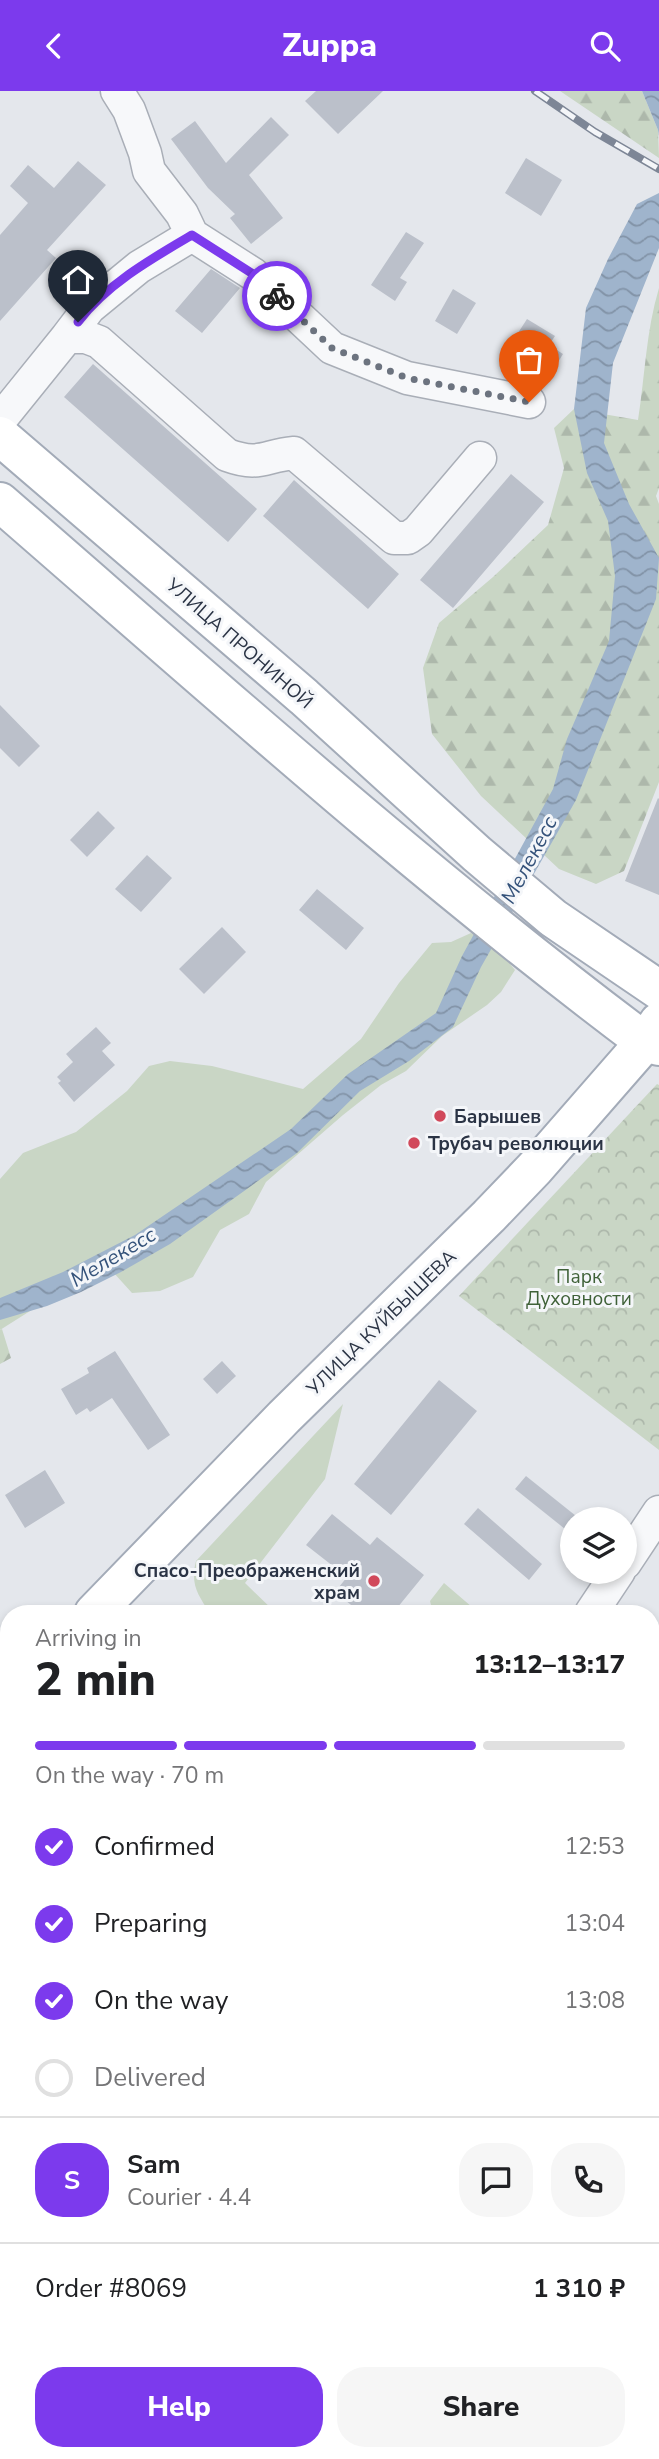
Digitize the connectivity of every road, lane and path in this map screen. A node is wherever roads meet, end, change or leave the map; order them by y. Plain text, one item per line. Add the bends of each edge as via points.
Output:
1 (117, 91) edge
2 (192, 235) junction
3 (67, 337) junction
4 (529, 402) dead end
5 (0, 420) edge
6 (0, 436) edge
7 (480, 458) dead end
8 (0, 502) edge
9 (659, 990) edge
10 (654, 1037) edge
11 (659, 1512) edge
12 (637, 1545) edge
13 (613, 1584) edge
14 (102, 1605) edge
15 (602, 1605) edge

1 - 2 street via 129,110 149,171
2 - 3 street via 138,267 89,308
2 - 4 street via 253,274 332,348 407,378
3 - 5 street
3 - 7 street via 99,342 227,455 258,463 294,453 394,538 408,538 418,531
6 - 9 main road, УЛИЦА ПРОНИНОЙ via 553,918
8 - 10 main road via 312,773 526,951
10 - 14 main road, УЛИЦА КУЙБЫШЕВА via 489,1216
11 - 12 street
13 - 15 street

